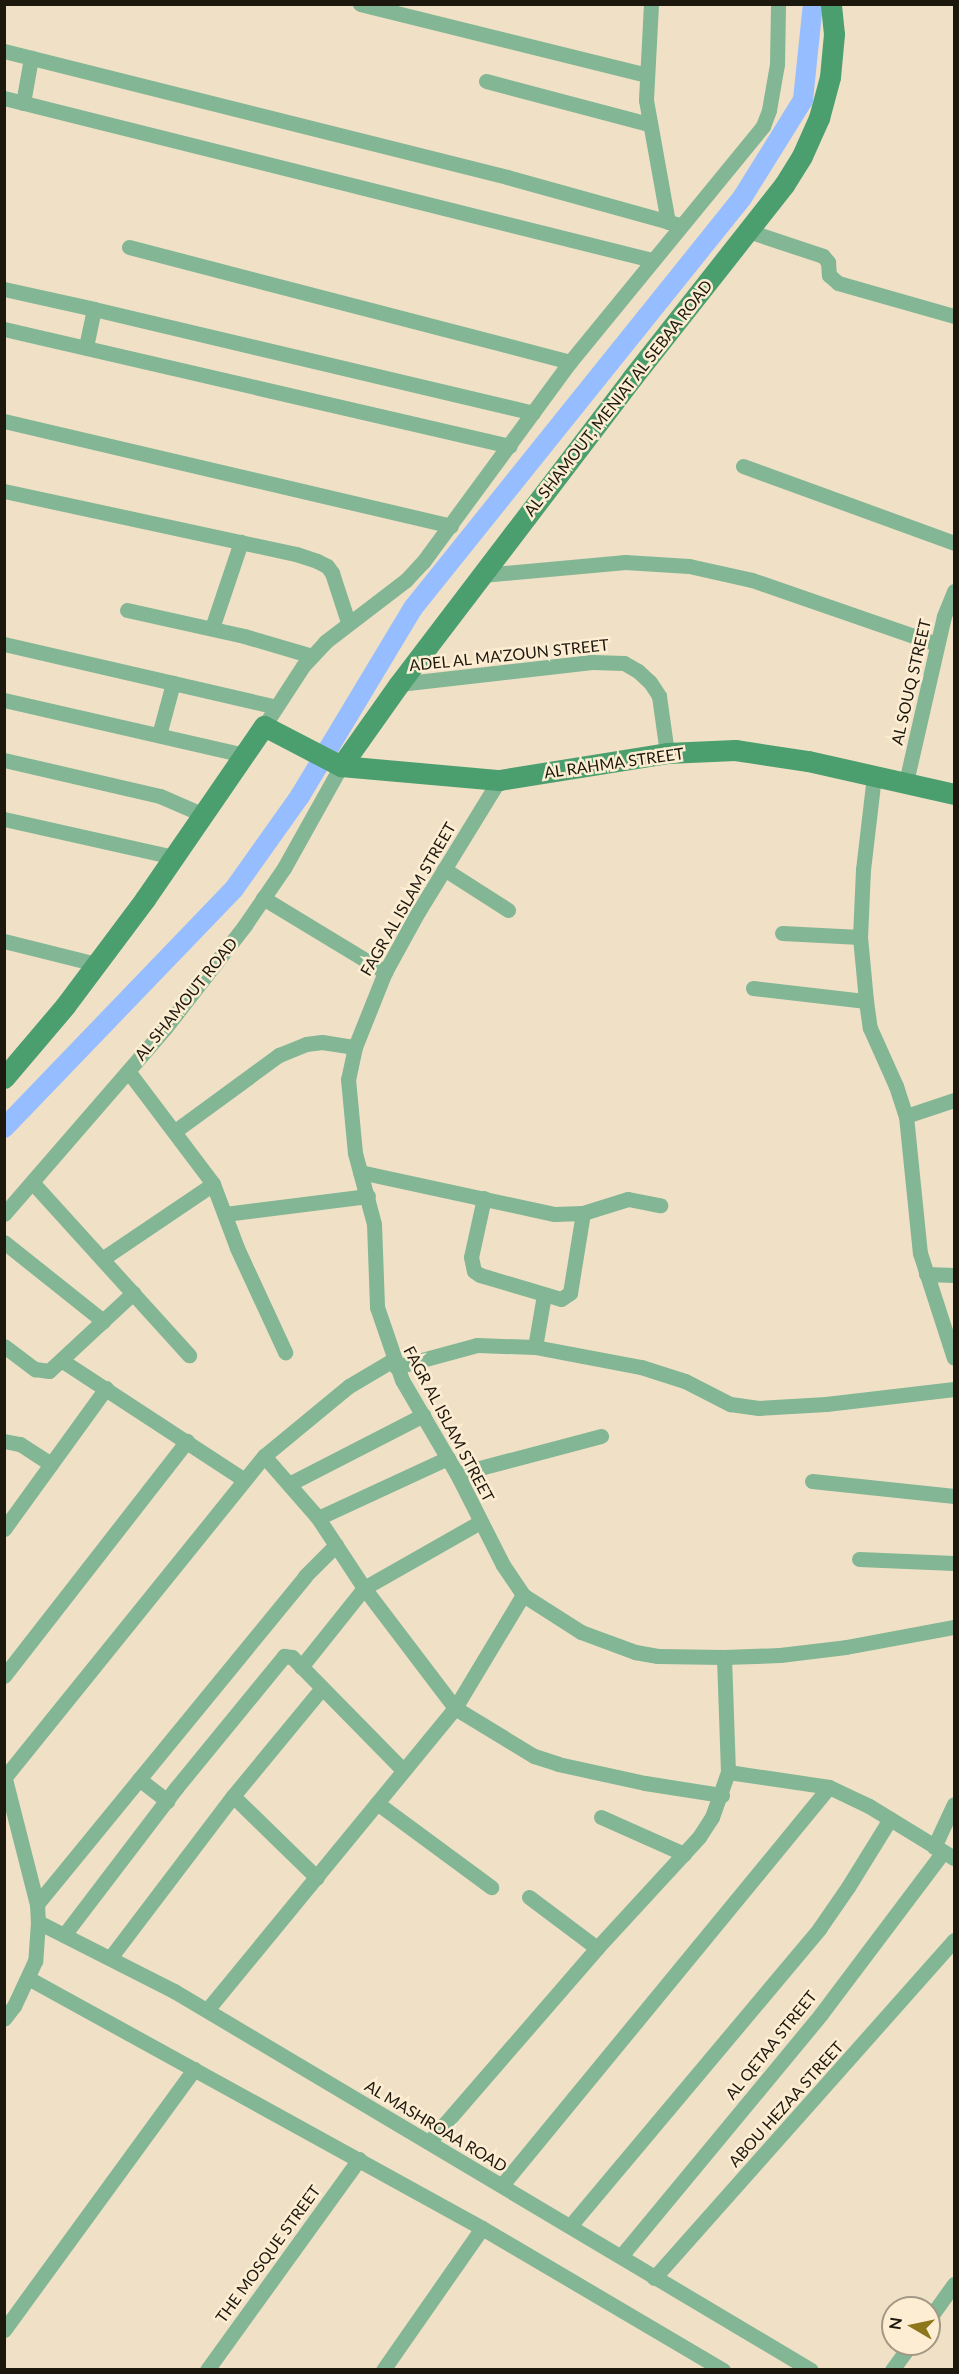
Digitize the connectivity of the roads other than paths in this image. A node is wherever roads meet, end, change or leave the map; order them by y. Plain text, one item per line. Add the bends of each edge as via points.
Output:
1 (360, 4) edge
2 (651, 4) edge
3 (778, 4) edge
4 (831, 4) edge
5 (4, 51) edge
6 (31, 58) junction
7 (646, 75) junction
8 (486, 81) dead end
9 (4, 98) edge
10 (23, 103) junction
11 (650, 124) junction
12 (674, 224) junction
13 (748, 231) junction
14 (129, 248) dead end
15 (652, 260) junction
16 (4, 290) edge
17 (94, 309) junction
18 (954, 315) edge
19 (4, 329) edge
20 (86, 347) junction
21 (570, 362) junction
22 (533, 413) junction
23 (4, 421) edge
24 (510, 446) junction
25 (743, 466) dead end
26 (4, 491) edge
27 (451, 526) junction
28 (241, 542) junction
29 (954, 543) edge
30 (482, 575) junction
31 (954, 591) edge
32 (127, 610) dead end
33 (949, 617) edge
34 (348, 622) junction
35 (212, 628) junction
36 (4, 644) edge
37 (937, 644) junction
38 (312, 656) junction
39 (173, 683) junction
40 (399, 684) junction
41 (4, 700) edge
42 (276, 706) junction
43 (264, 726) junction
44 (159, 735) junction
45 (667, 753) junction
46 (246, 755) junction
47 (4, 760) edge
48 (335, 764) junction
49 (874, 776) junction
50 (499, 780) junction
51 (906, 782) junction
52 (954, 794) edge
53 (204, 815) junction
54 (4, 819) edge
55 (174, 857) junction
56 (444, 869) junction
57 (263, 898) junction
58 (508, 910) dead end
59 (782, 933) dead end
60 (860, 937) junction
61 (4, 941) edge
62 (96, 964) junction
63 (384, 972) junction
64 (753, 988) dead end
65 (866, 1001) junction
66 (355, 1047) junction
67 (128, 1071) junction
68 (4, 1078) edge
69 (954, 1100) edge
70 (906, 1116) junction
71 (175, 1131) junction
72 (360, 1172) junction
73 (32, 1182) junction
74 (213, 1184) junction
75 (368, 1196) junction
76 (484, 1198) junction
77 (660, 1205) dead end
78 (583, 1213) junction
79 (4, 1214) edge
80 (225, 1214) junction
81 (4, 1242) edge
82 (102, 1259) junction
83 (926, 1274) junction
84 (954, 1275) edge
85 (133, 1293) junction
86 (544, 1295) junction
87 (103, 1321) junction
88 (4, 1346) edge
89 (535, 1347) junction
90 (285, 1352) dead end
91 (189, 1355) dead end
92 (954, 1358) edge
93 (61, 1360) junction
94 (394, 1364) junction
95 (106, 1388) junction
96 (954, 1389) edge
97 (423, 1415) junction
98 (601, 1436) dead end
99 (4, 1441) edge
100 (187, 1441) junction
101 (264, 1456) junction
102 (448, 1458) junction
103 (51, 1464) junction
104 (457, 1474) junction
105 (243, 1479) junction
106 (812, 1481) dead end
107 (289, 1484) junction
108 (954, 1496) edge
109 (318, 1518) junction
110 (480, 1522) junction
111 (4, 1529) edge
112 (336, 1545) junction
113 (859, 1559) dead end
114 (954, 1563) edge
115 (364, 1588) junction
116 (523, 1595) junction
117 (954, 1627) edge
118 (724, 1657) junction
119 (301, 1667) junction
120 (4, 1676) edge
121 (322, 1688) junction
122 (455, 1707) junction
123 (403, 1770) junction
124 (728, 1772) junction
125 (5, 1776) edge
126 (139, 1779) junction
127 (829, 1787) junction
128 (722, 1795) junction
129 (233, 1796) junction
130 (167, 1801) junction
131 (376, 1803) junction
132 (954, 1804) edge
133 (601, 1817) dead end
134 (890, 1819) junction
135 (944, 1852) edge
136 (684, 1854) junction
137 (317, 1878) junction
138 (491, 1887) dead end
139 (529, 1897) dead end
140 (37, 1904) junction
141 (38, 1922) junction
142 (64, 1935) junction
143 (954, 1940) edge
144 (597, 1948) junction
145 (110, 1958) junction
146 (28, 1978) junction
147 (207, 2010) junction
148 (4, 2019) edge
149 (194, 2069) junction
150 (429, 2142) junction
151 (359, 2159) junction
152 (502, 2185) junction
153 (570, 2226) junction
154 (482, 2228) junction
155 (621, 2256) junction
156 (654, 2278) junction
157 (954, 2284) edge
158 (941, 2302) edge
159 (4, 2330) edge
160 (902, 2356) edge
161 (207, 2370) edge
162 (383, 2370) edge
163 (723, 2370) edge
164 (811, 2370) edge
165 (892, 2370) edge

1 - 7 street
2 - 7 street
3 - 12 street via 777,64 763,126 739,158
4 - 13 street, AL SHAMOUT, MENIAT AL SEBAA ROAD via 834,34 830,77 819,118 796,166
5 - 6 street
6 - 10 street
6 - 12 street via 495,174
7 - 11 street
8 - 11 street
9 - 10 street
10 - 15 street
11 - 12 street
12 - 15 street
13 - 18 street via 823,256 829,275 838,283
13 - 30 street, AL SHAMOUT, MENIAT AL SEBAA ROAD
14 - 21 street
15 - 21 street
16 - 17 street
17 - 20 street
17 - 22 street
19 - 20 street
20 - 24 street
21 - 22 street
22 - 24 street
23 - 27 street
24 - 27 street
25 - 29 street
26 - 28 street
27 - 34 street via 406,580
28 - 34 street via 296,554 327,566
28 - 35 street
30 - 37 street via 625,562 689,566 752,580
30 - 40 street, AL SHAMOUT, MENIAT AL SEBAA ROAD
31 - 33 street, AL SOUQ STREET
32 - 35 street
33 - 37 street, AL SOUQ STREET
34 - 38 street
35 - 38 street
36 - 39 street
37 - 51 street, AL SOUQ STREET
38 - 42 street
39 - 42 street
39 - 44 street
40 - 45 street, ADEL AL MA'ZOUN STREET via 600,661 624,663 650,682 659,696
40 - 48 street, AL SHAMOUT, MENIAT AL SEBAA ROAD
41 - 44 street
42 - 43 street
43 - 46 street
43 - 48 street
44 - 46 street
45 - 49 street, AL RAHMA STREET via 735,750
45 - 50 street, AL RAHMA STREET
46 - 53 street
47 - 53 street via 160,796
48 - 50 street, AL RAHMA STREET
48 - 57 street, AL SHAMOUT ROAD via 284,868
49 - 51 street, AL RAHMA STREET
49 - 60 street
50 - 56 street, FAGR AL ISLAM STREET
51 - 52 street, AL RAHMA STREET
53 - 55 street
54 - 55 street
55 - 62 street
56 - 58 street
56 - 63 street, FAGR AL ISLAM STREET
57 - 63 street
57 - 67 street, AL SHAMOUT ROAD
59 - 60 street
60 - 65 street
61 - 62 street
62 - 68 street
63 - 66 street, FAGR AL ISLAM STREET
64 - 65 street
65 - 70 street via 870,1028
66 - 71 street via 322,1042 279,1055
66 - 72 street, FAGR AL ISLAM STREET via 348,1078
67 - 71 street
67 - 73 street, AL SHAMOUT ROAD
69 - 70 street
70 - 83 street via 920,1253
71 - 74 street
72 - 75 street, FAGR AL ISLAM STREET
72 - 76 street
73 - 79 street, AL SHAMOUT ROAD
73 - 82 street
74 - 80 street
74 - 82 street
75 - 80 street
75 - 94 street, FAGR AL ISLAM STREET via 374,1224 377,1307
76 - 78 street via 555,1214
76 - 86 street via 471,1257 474,1270
77 - 78 street via 628,1199
78 - 86 street via 570,1293 561,1299
80 - 90 street
81 - 87 street
82 - 85 street
83 - 84 street
83 - 92 street
85 - 87 street
85 - 91 street
86 - 89 street
87 - 93 street
88 - 93 street via 41,1372 49,1371
89 - 94 street via 477,1345
89 - 96 street via 641,1366 741,1407 826,1404
93 - 95 street
94 - 97 street, FAGR AL ISLAM STREET
94 - 101 street via 349,1386
95 - 100 street
95 - 103 street
97 - 102 street, FAGR AL ISLAM STREET
97 - 107 street
98 - 104 street
99 - 103 street via 20,1444
100 - 105 street
100 - 120 street
101 - 105 street
101 - 107 street
102 - 104 street, FAGR AL ISLAM STREET
102 - 109 street
103 - 111 street
104 - 110 street, FAGR AL ISLAM STREET
105 - 125 street
106 - 108 street
107 - 109 street
109 - 112 street
110 - 115 street
110 - 116 street, FAGR AL ISLAM STREET
112 - 115 street
112 - 126 street via 305,1576
113 - 114 street
115 - 119 street
115 - 122 street
116 - 118 street, FAGR AL ISLAM STREET via 581,1632 635,1652
116 - 122 street
117 - 118 street, FAGR AL ISLAM STREET via 846,1647
118 - 124 street
119 - 121 street
119 - 130 street via 288,1655 278,1660
121 - 123 street
121 - 129 street
122 - 123 street
122 - 128 street via 534,1756 558,1764 645,1784
123 - 131 street
124 - 127 street
124 - 128 street
125 - 140 street
126 - 130 street
126 - 140 street
127 - 134 street
127 - 152 street
128 - 136 street via 712,1817
129 - 137 street
129 - 145 street
130 - 142 street
131 - 137 street
131 - 138 street
132 - 135 street, AL QETAA STREET
133 - 136 street
134 - 135 street
134 - 153 street via 819,1929
135 - 155 street, AL QETAA STREET via 820,2014
136 - 144 street
137 - 147 street
139 - 144 street
140 - 141 street
141 - 142 street, AL MASHROAA ROAD
141 - 146 street via 35,1961
142 - 145 street, AL MASHROAA ROAD
143 - 156 street, ABOU HEZAA STREET
144 - 150 street
145 - 147 street, AL MASHROAA ROAD
146 - 148 street
146 - 149 street
147 - 150 street, AL MASHROAA ROAD
149 - 151 street
149 - 159 street
150 - 152 street, AL MASHROAA ROAD
151 - 154 street
151 - 161 street, THE MOSQUE STREET
152 - 153 street, AL MASHROAA ROAD
153 - 155 street, AL MASHROAA ROAD
154 - 162 street
154 - 163 street
155 - 156 street, AL MASHROAA ROAD
156 - 164 street, AL MASHROAA ROAD
157 - 158 street
160 - 165 street

